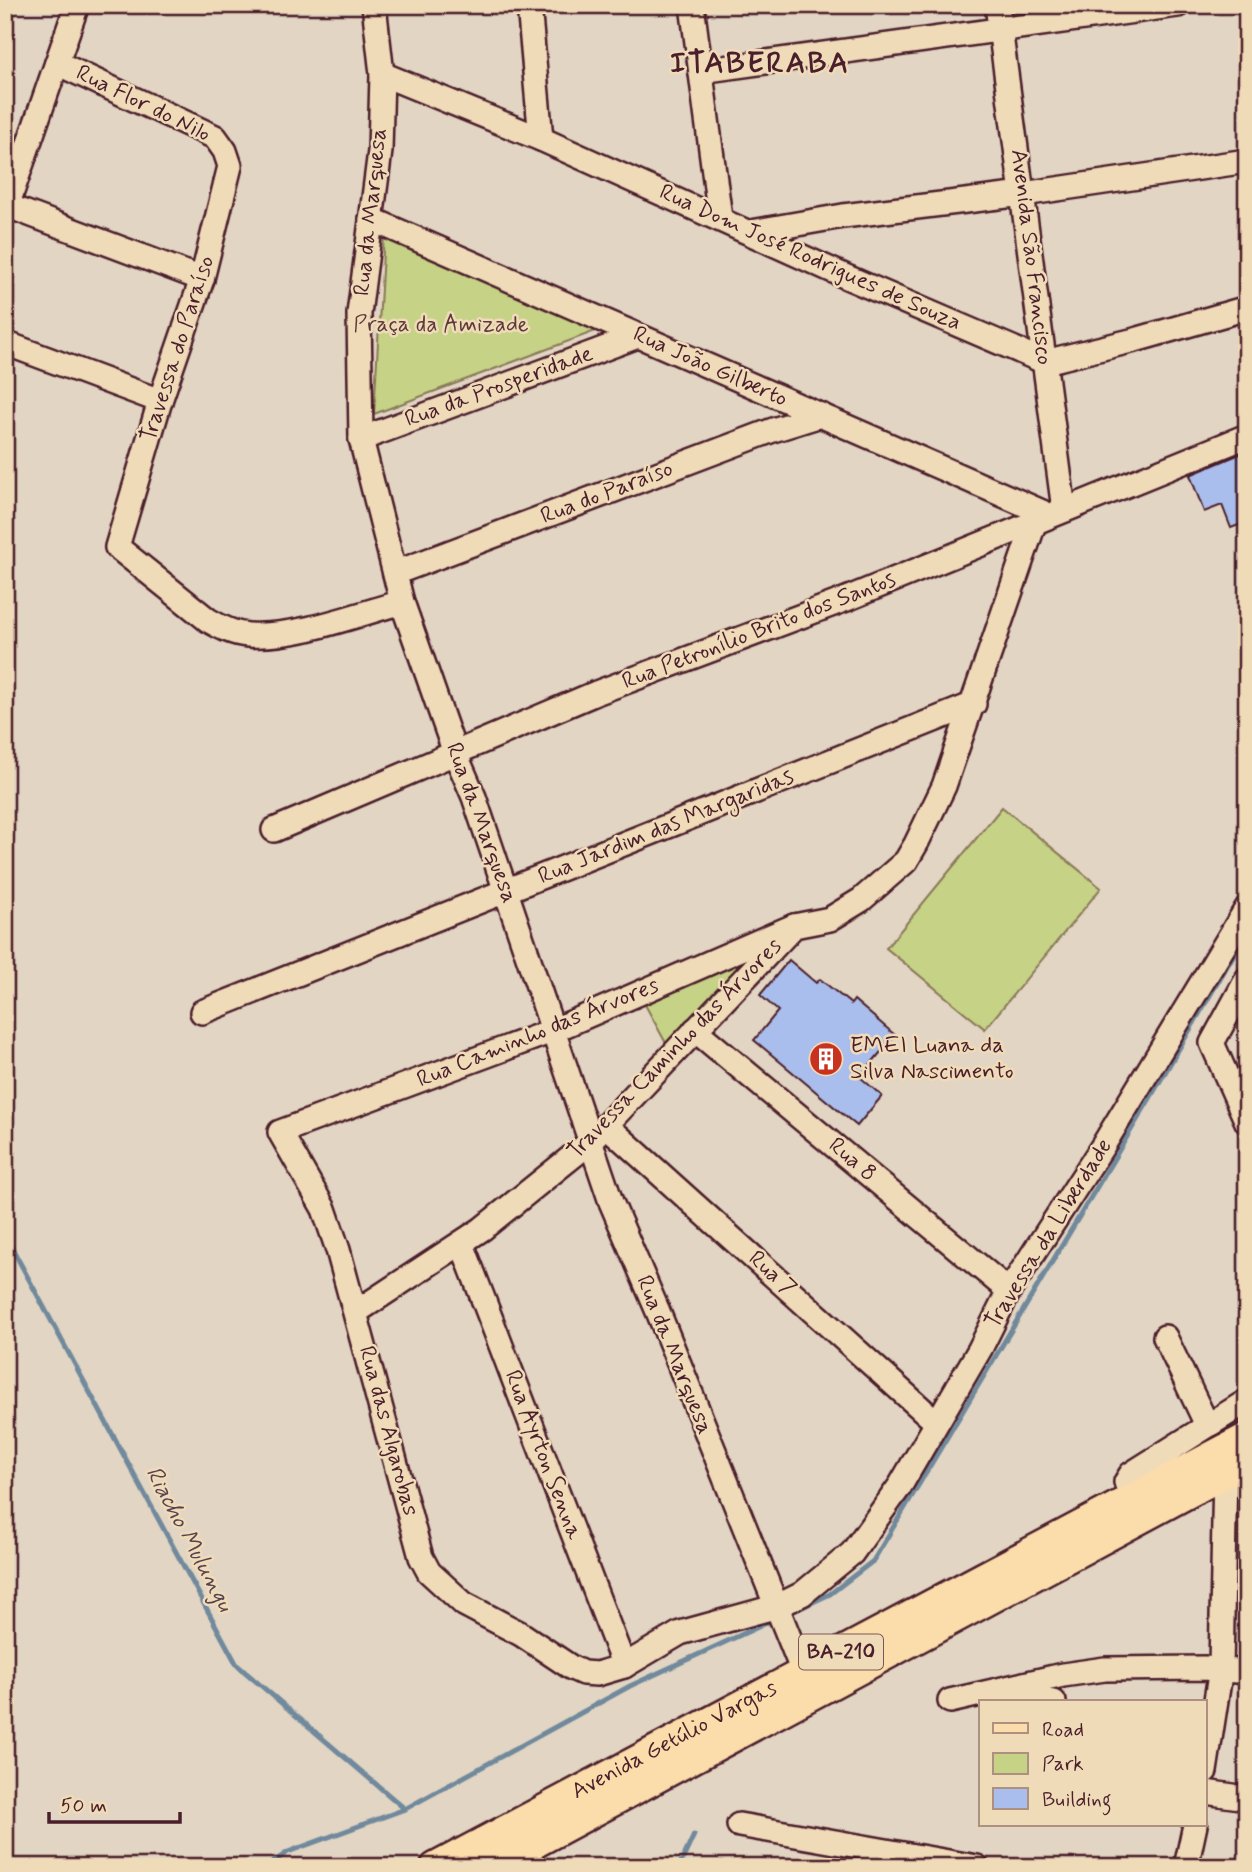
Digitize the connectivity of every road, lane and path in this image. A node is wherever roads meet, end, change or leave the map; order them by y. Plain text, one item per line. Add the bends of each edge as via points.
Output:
1 (77, 5) edge
2 (374, 5) edge
3 (529, 5) edge
4 (692, 5) edge
5 (997, 5) edge
6 (1178, 5) edge
7 (1000, 30) junction
8 (57, 62) junction
9 (701, 71) junction
10 (382, 74) junction
11 (541, 139) junction
12 (225, 151) joint
13 (1247, 161) edge
14 (1023, 194) junction
15 (6, 209) edge
16 (720, 218) junction
17 (371, 219) junction
18 (751, 232) junction
19 (202, 279) junction
20 (1247, 308) edge
21 (638, 335) junction
22 (5, 343) edge
23 (1045, 362) junction
24 (160, 401) junction
25 (821, 415) junction
26 (1247, 436) edge
27 (361, 439) junction
28 (1049, 515) junction
29 (395, 573) junction
30 (402, 602) junction
31 (974, 704) junction
32 (455, 753) junction
33 (274, 830) dead end
34 (506, 890) junction
35 (1247, 908) edge
36 (794, 926) junction
37 (1247, 979) edge
38 (201, 1012) dead end
39 (695, 1030) junction
40 (552, 1031) junction
41 (1247, 1122) edge
42 (607, 1126) junction
43 (280, 1132) joint
44 (589, 1143) junction
45 (462, 1244) junction
46 (1009, 1290) junction
47 (356, 1312) junction
48 (1165, 1337) dead end
49 (1247, 1401) edge
50 (936, 1422) junction
51 (1207, 1425) junction
52 (1247, 1437) edge
53 (1236, 1467) edge
54 (1131, 1499) junction
55 (778, 1606) junction
56 (624, 1666) junction
57 (572, 1668) joint
58 (1221, 1668) junction
59 (803, 1672) junction
60 (1247, 1672) edge
61 (990, 1692) junction
62 (1041, 1700) edge
63 (950, 1701) dead end
64 (1208, 1727) edge
65 (1206, 1756) edge
66 (1206, 1793) edge
67 (1247, 1798) edge
68 (739, 1825) dead end
69 (1195, 1826) edge
70 (435, 1867) edge
71 (491, 1867) edge
72 (977, 1867) edge
73 (1186, 1867) edge

1 - 8 street
2 - 10 street, Rua da Marquesa
3 - 11 street
4 - 9 street
5 - 7 street, Avenida São Francisco
6 - 7 street
7 - 9 street
7 - 14 street, Avenida São Francisco
8 - 12 street, Rua Flor do Nilo via 215,136
8 - 15 street
9 - 16 street
10 - 11 street, Rua Dom José Rodrigues de Souza
10 - 17 street, Rua da Marquesa via 380,151
11 - 16 street, Rua Dom José Rodrigues de Souza
12 - 19 street, Travessa do Paraíso via 230,166
13 - 14 street
14 - 18 street
14 - 23 street, Avenida São Francisco
15 - 19 street
16 - 18 street, Rua Dom José Rodrigues de Souza
17 - 21 street, Rua João Gilberto
17 - 27 street, Rua da Marquesa via 359,314
18 - 23 street, Rua Dom José Rodrigues de Souza
19 - 24 street, Travessa do Paraíso
20 - 23 street
21 - 25 street, Rua João Gilberto
21 - 27 street, Rua da Prosperidade
22 - 24 street
23 - 28 street, Avenida São Francisco
24 - 30 street, Travessa do Paraíso via 117,547 208,620 247,635 296,630
25 - 28 street, Rua João Gilberto
25 - 29 street, Rua do Paraíso
26 - 28 street, Rua Petronílio Brito dos Santos
27 - 29 street, Rua da Marquesa
28 - 31 street, Travessa Caminho das Árvores
28 - 32 street, Rua Petronílio Brito dos Santos
29 - 30 street, Rua da Marquesa
30 - 32 street, Rua da Marquesa
31 - 34 street, Rua Jardim das Margaridas
31 - 36 street, Travessa Caminho das Árvores via 944,786 906,861 861,900 830,919
32 - 33 street, Rua Petronílio Brito dos Santos
32 - 34 street, Rua da Marquesa
34 - 38 street, Rua Jardim das Margaridas
34 - 40 street, Rua da Marquesa
35 - 46 street, Travessa da Liberdade
36 - 39 street, Travessa Caminho das Árvores
36 - 40 street, Rua Caminho das Árvores
37 - 41 street via 1213,1042
39 - 42 street, Travessa Caminho das Árvores
39 - 46 street, Rua 8
40 - 43 street, Rua Caminho das Árvores
40 - 44 street, Rua da Marquesa
42 - 44 street, Travessa Caminho das Árvores
42 - 50 street, Rua 7
43 - 47 street, Rua das Algarobas via 324,1209
44 - 45 street, Travessa Caminho das Árvores
44 - 55 street, Rua da Marquesa
45 - 47 street, Travessa Caminho das Árvores
45 - 56 street, Rua Ayrton Senna
46 - 50 street, Travessa da Liberdade
47 - 57 street, Rua das Algarobas via 421,1557 429,1572 464,1604
48 - 51 street
49 - 51 street
50 - 55 street, Travessa da Liberdade via 900,1486 852,1553 802,1594
51 - 54 street via 1128,1477
52 - 54 main road, Avenida Getúlio Vargas / BA-210
53 - 58 street via 1227,1488
53 - 71 main road, Avenida Getúlio Vargas / BA-210
54 - 59 main road, Avenida Getúlio Vargas / BA-210
55 - 56 street, Travessa da Liberdade via 680,1633
55 - 59 street, Rua da Marquesa
56 - 57 street, Travessa da Liberdade via 597,1674
58 - 60 street
58 - 61 street via 1105,1669
58 - 64 street
59 - 70 main road, Avenida Getúlio Vargas / BA-210
61 - 62 street
61 - 63 street
64 - 65 street
66 - 67 street
68 - 72 street
69 - 73 street

